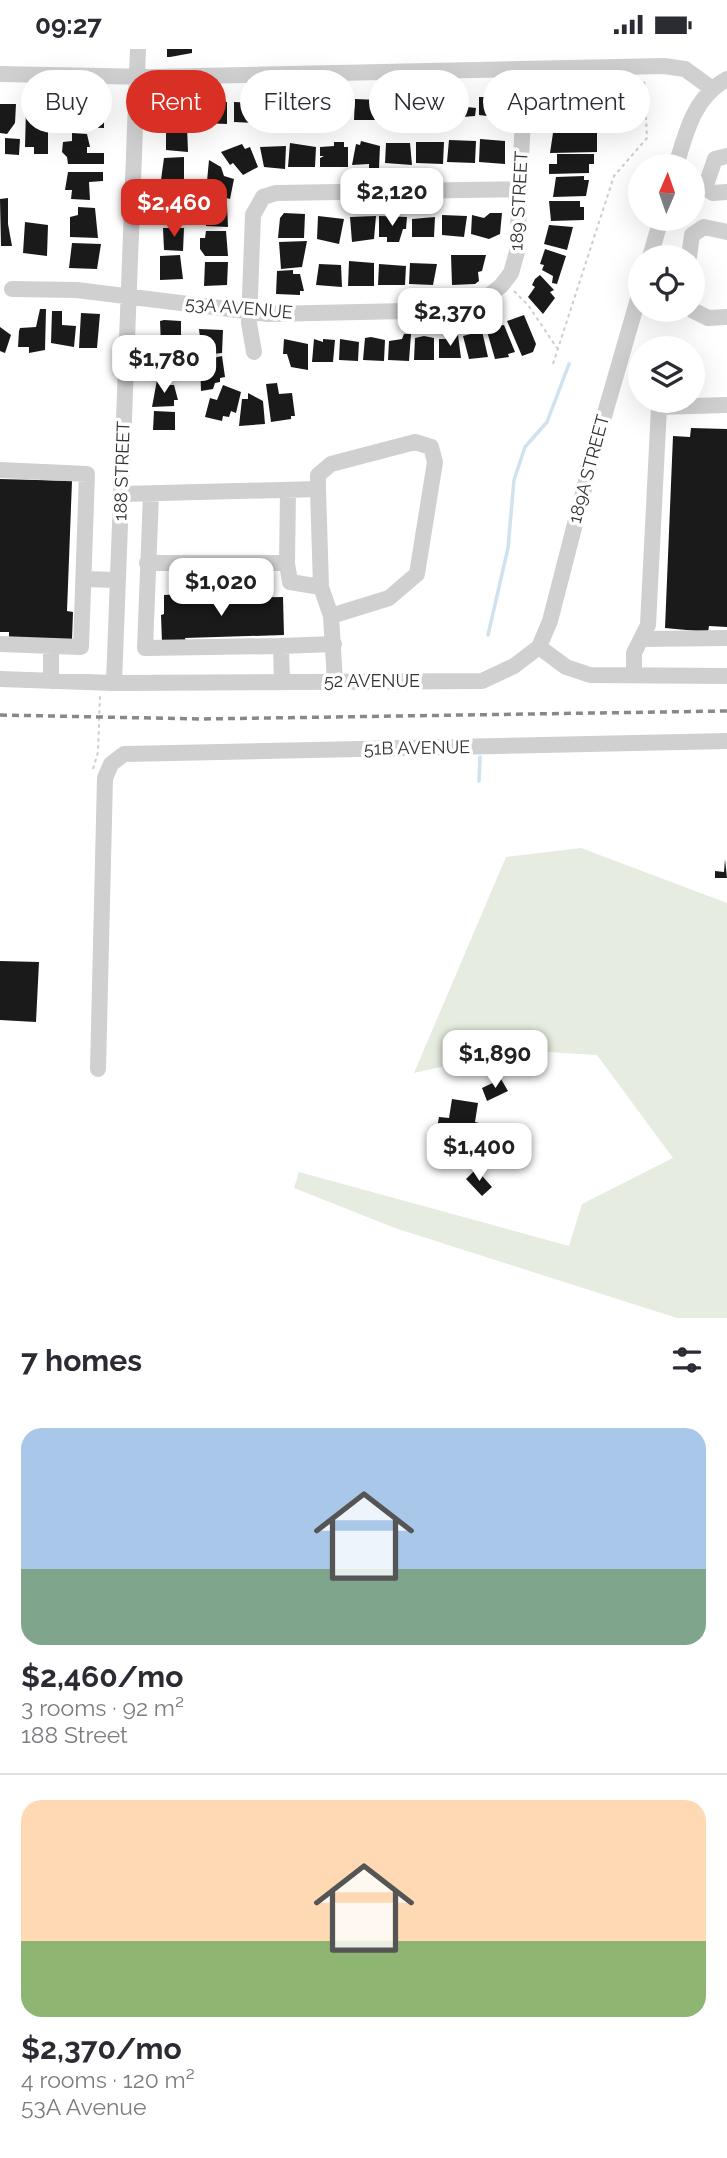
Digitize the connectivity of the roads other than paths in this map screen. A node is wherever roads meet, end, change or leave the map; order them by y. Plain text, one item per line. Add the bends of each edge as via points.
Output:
1 (138, 49) edge
2 (657, 49) edge
3 (525, 69) junction
4 (137, 70) edge
5 (567, 70) edge
6 (650, 72) joint
7 (0, 74) edge
8 (226, 76) edge
9 (126, 78) edge
10 (727, 79) edge
11 (711, 88) junction
12 (134, 133) edge
13 (681, 154) edge
14 (727, 156) edge
15 (520, 189) junction
16 (727, 192) edge
17 (727, 232) edge
18 (691, 245) edge
19 (503, 283) joint
20 (12, 289) dead end
21 (128, 297) junction
22 (249, 313) junction
23 (705, 316) edge
24 (727, 317) edge
25 (631, 322) edge
26 (254, 352) dead end
27 (727, 405) edge
28 (0, 470) edge
29 (288, 489) junction
30 (318, 489) junction
31 (122, 494) junction
32 (151, 495) junction
33 (147, 563) junction
34 (287, 563) junction
35 (84, 579) junction
36 (117, 580) junction
37 (321, 587) junction
38 (331, 615) junction
39 (727, 638) edge
40 (642, 639) junction
41 (0, 644) edge
42 (334, 644) junction
43 (51, 646) junction
44 (281, 646) junction
45 (538, 647) junction
46 (634, 675) junction
47 (727, 676) edge
48 (0, 679) edge
49 (51, 681) junction
50 (335, 681) junction
51 (114, 683) junction
52 (282, 683) junction
53 (727, 741) edge
54 (98, 1069) dead end

1 - 4 street, 188 STREET
2 - 6 street
3 - 5 street
3 - 8 street
3 - 15 street, 189 STREET
6 - 11 street via 685,69
7 - 9 street
10 - 11 street
11 - 13 street via 692,116
12 - 21 street, 188 STREET
14 - 16 street via 715,159 705,188
15 - 19 street, 189 STREET via 517,251
15 - 22 street via 276,193 257,202 253,215
17 - 18 street via 704,227 692,235
19 - 22 street, 53A AVENUE via 479,303 452,310
20 - 21 street, 53A AVENUE
21 - 22 street, 53A AVENUE
21 - 31 street, 188 STREET
22 - 26 street
23 - 24 street
25 - 45 street, 189A STREET via 550,621
27 - 40 street via 659,407 648,625
28 - 35 street via 87,474
29 - 30 street
29 - 32 street
29 - 34 street
30 - 37 street
30 - 38 street via 318,475 331,464 415,442 431,447 435,462 416,574 389,598
31 - 32 street
31 - 36 street, 188 STREET
32 - 33 street
33 - 34 street
33 - 44 street via 145,648
34 - 37 street via 290,582
35 - 36 street
35 - 43 street via 81,647
36 - 51 street, 188 STREET
37 - 38 street
38 - 42 street
39 - 40 street
40 - 46 street via 634,653
41 - 43 street
42 - 44 street
42 - 50 street
43 - 49 street
44 - 52 street
45 - 46 street via 566,667 590,675
45 - 50 street, 52 AVENUE via 514,666 482,681
46 - 47 street
48 - 49 street, 52 AVENUE
49 - 51 street, 52 AVENUE
50 - 52 street, 52 AVENUE
51 - 52 street, 52 AVENUE
53 - 54 street, 51B AVENUE via 124,754 111,764 105,778

